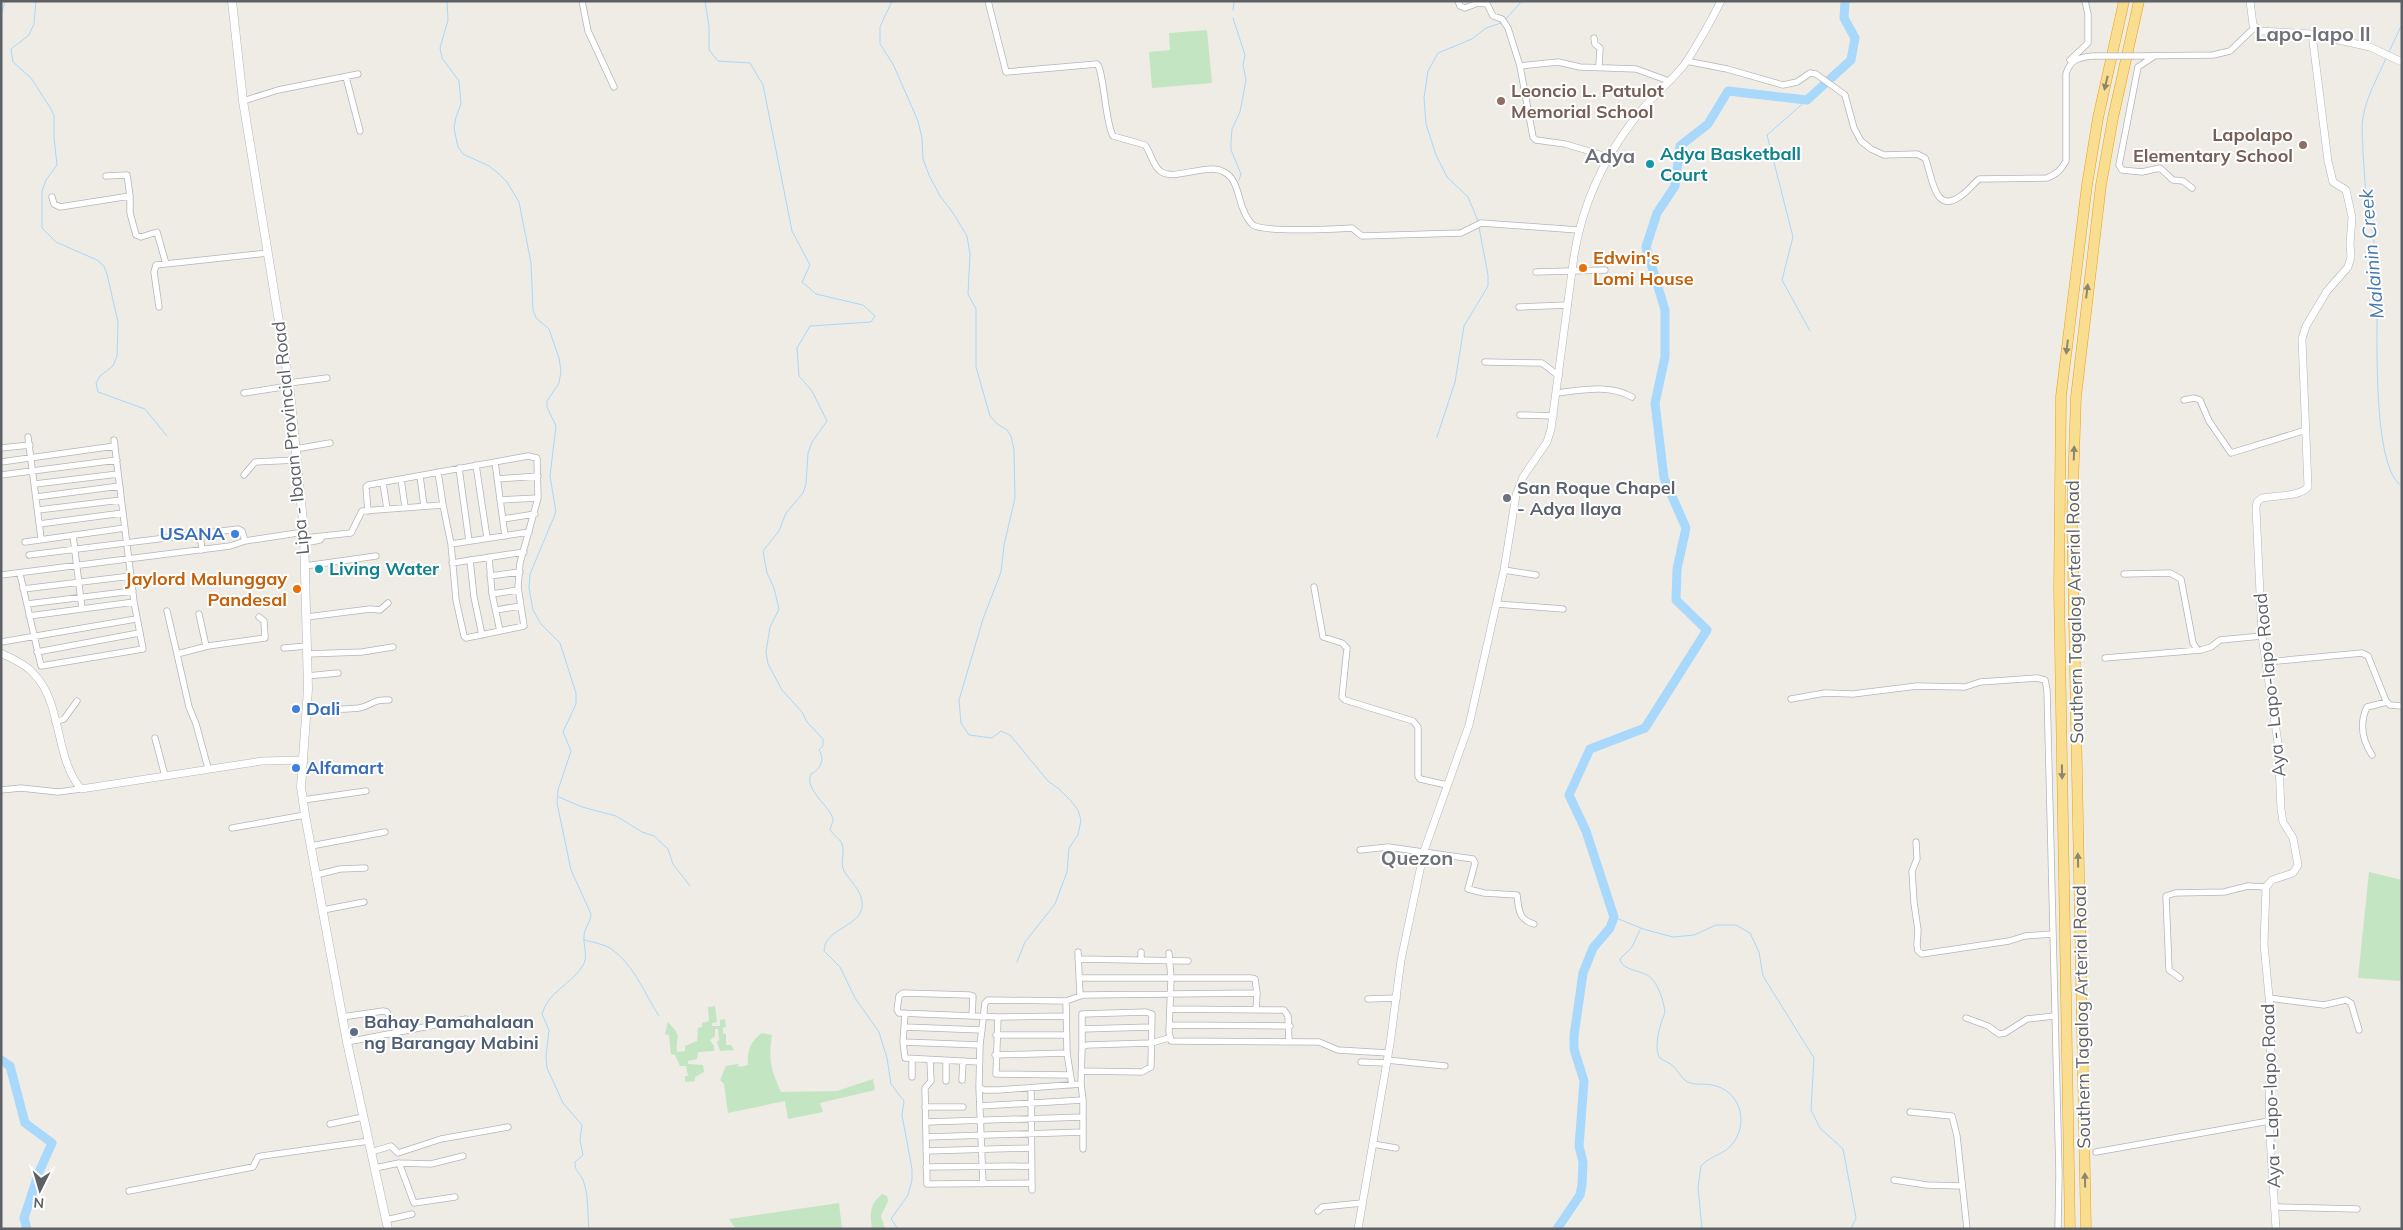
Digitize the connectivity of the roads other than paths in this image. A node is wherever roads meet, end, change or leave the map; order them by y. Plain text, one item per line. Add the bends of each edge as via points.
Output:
1 (232, 1) edge
2 (582, 1) edge
3 (988, 1) edge
4 (1458, 1) edge
5 (1721, 1) edge
6 (2085, 1) edge
7 (2124, 1) edge
8 (2139, 1) edge
9 (2250, 1) edge
10 (2254, 28) junction
11 (2312, 34) junction
12 (1594, 38) dead end
13 (2153, 57) junction
14 (2399, 60) edge
15 (1686, 61) junction
16 (2069, 65) junction
17 (1520, 66) junction
18 (1599, 66) junction
19 (358, 74) dead end
20 (346, 77) junction
21 (1669, 81) junction
22 (614, 87) dead end
23 (243, 101) junction
24 (360, 131) dead end
25 (1610, 157) junction
26 (106, 176) dead end
27 (2192, 188) dead end
28 (130, 196) junction
29 (52, 197) dead end
30 (1578, 230) junction
31 (268, 253) junction
32 (166, 264) junction
33 (1605, 270) dead end
34 (1536, 272) dead end
35 (1572, 272) junction
36 (1568, 305) junction
37 (159, 307) dead end
38 (1519, 307) dead end
39 (1484, 362) dead end
40 (1559, 376) junction
41 (327, 378) dead end
42 (289, 384) junction
43 (244, 393) dead end
44 (1557, 393) junction
45 (1632, 397) dead end
46 (2184, 400) dead end
47 (1520, 415) dead end
48 (1554, 416) junction
49 (2306, 430) junction
50 (28, 437) dead end
51 (330, 443) dead end
52 (30, 444) junction
53 (1, 448) edge
54 (295, 449) junction
55 (32, 458) junction
56 (117, 460) junction
57 (296, 460) junction
58 (1, 462) edge
59 (495, 462) junction
60 (476, 465) junction
61 (459, 468) junction
62 (33, 470) junction
63 (438, 472) junction
64 (118, 474) junction
65 (1, 475) edge
66 (244, 475) dead end
67 (420, 476) junction
68 (538, 476) junction
69 (401, 479) junction
70 (497, 479) junction
71 (383, 483) junction
72 (35, 484) junction
73 (120, 486) junction
74 (36, 497) junction
75 (538, 498) junction
76 (122, 500) junction
77 (500, 500) junction
78 (443, 505) junction
79 (424, 506) junction
80 (405, 507) junction
81 (387, 509) junction
82 (38, 510) junction
83 (368, 511) junction
84 (123, 513) junction
85 (535, 514) junction
86 (503, 519) junction
87 (39, 524) junction
88 (125, 528) junction
89 (529, 532) junction
90 (200, 534) junction
91 (72, 535) junction
92 (505, 536) junction
93 (41, 538) junction
94 (487, 538) junction
95 (306, 539) junction
96 (245, 541) junction
97 (469, 541) junction
98 (25, 542) dead end
99 (127, 543) junction
100 (450, 544) junction
101 (74, 550) junction
102 (202, 550) junction
103 (524, 552) junction
104 (29, 555) dead end
105 (376, 556) dead end
106 (489, 557) junction
107 (129, 560) junction
108 (470, 560) junction
109 (452, 563) junction
110 (77, 566) junction
111 (305, 566) junction
112 (1504, 570) junction
113 (520, 572) junction
114 (20, 574) junction
115 (2124, 574) dead end
116 (1, 575) edge
117 (1536, 575) dead end
118 (131, 576) junction
119 (490, 576) junction
120 (79, 582) junction
121 (1314, 587) dead end
122 (23, 589) junction
123 (518, 590) junction
124 (133, 591) junction
125 (492, 594) junction
126 (81, 597) junction
127 (134, 602) junction
128 (388, 603) dead end
129 (26, 604) junction
130 (1497, 604) junction
131 (520, 606) junction
132 (82, 609) junction
133 (1563, 609) dead end
134 (496, 610) junction
135 (167, 611) dead end
136 (199, 614) dead end
137 (29, 616) junction
138 (259, 617) dead end
139 (307, 617) junction
140 (136, 619) junction
141 (500, 631) junction
142 (139, 633) junction
143 (482, 635) junction
144 (2262, 636) junction
145 (34, 637) junction
146 (1, 642) edge
147 (206, 646) junction
148 (307, 646) junction
149 (393, 647) dead end
150 (284, 648) dead end
151 (2197, 650) junction
152 (37, 652) junction
153 (1, 653) edge
154 (178, 654) junction
155 (307, 654) junction
156 (2105, 658) dead end
157 (2266, 662) junction
158 (338, 673) dead end
159 (308, 676) junction
160 (1791, 699) dead end
161 (389, 700) dead end
162 (77, 701) dead end
163 (2387, 702) junction
164 (2402, 706) edge
165 (306, 710) junction
166 (55, 722) junction
167 (155, 738) dead end
168 (2372, 755) dead end
169 (304, 760) junction
170 (208, 768) junction
171 (165, 776) junction
172 (1447, 785) junction
173 (81, 789) junction
174 (1, 790) edge
175 (366, 791) dead end
176 (303, 800) junction
177 (305, 815) junction
178 (232, 828) dead end
179 (385, 832) dead end
180 (1916, 842) dead end
181 (311, 846) junction
182 (1360, 850) dead end
183 (1424, 851) junction
184 (365, 868) dead end
185 (316, 876) junction
186 (2266, 886) junction
187 (364, 902) dead end
188 (323, 910) junction
189 (1534, 924) dead end
190 (2052, 934) junction
191 (1125, 952) dead end
192 (1141, 952) dead end
193 (1155, 953) dead end
194 (1170, 953) dead end
195 (1126, 960) junction
196 (1140, 960) junction
197 (1156, 960) junction
198 (1170, 960) junction
199 (1188, 961) dead end
200 (1079, 978) junction
201 (2180, 978) dead end
202 (1171, 979) junction
203 (1257, 993) junction
204 (1171, 994) junction
205 (1080, 996) junction
206 (1397, 998) junction
207 (2269, 998) junction
208 (1368, 999) dead end
209 (1066, 1001) junction
210 (1170, 1009) junction
211 (1256, 1010) junction
212 (905, 1014) junction
213 (972, 1016) junction
214 (1065, 1016) junction
215 (2054, 1016) junction
216 (342, 1017) junction
217 (983, 1017) junction
218 (998, 1017) junction
219 (1966, 1018) dead end
220 (390, 1019) dead end
221 (466, 1019) dead end
222 (1170, 1025) junction
223 (1290, 1026) junction
224 (904, 1027) junction
225 (1152, 1027) junction
226 (1082, 1029) junction
227 (982, 1030) junction
228 (2358, 1030) dead end
229 (996, 1035) junction
230 (1066, 1035) junction
231 (1169, 1038) junction
232 (347, 1042) junction
233 (903, 1042) junction
234 (1289, 1042) junction
235 (1151, 1043) junction
236 (980, 1045) junction
237 (1082, 1047) junction
238 (1067, 1053) junction
239 (995, 1055) junction
240 (1388, 1059) junction
241 (912, 1060) junction
242 (930, 1060) junction
243 (946, 1061) junction
244 (963, 1061) junction
245 (979, 1062) junction
246 (1361, 1062) dead end
247 (1445, 1066) dead end
248 (1082, 1071) junction
249 (1069, 1075) junction
250 (912, 1077) dead end
251 (962, 1080) dead end
252 (946, 1081) dead end
253 (1082, 1084) junction
254 (1072, 1085) junction
255 (979, 1087) junction
256 (1032, 1088) junction
257 (1083, 1100) junction
258 (1031, 1104) junction
259 (980, 1106) junction
260 (925, 1107) junction
261 (962, 1107) dead end
262 (1910, 1112) dead end
263 (363, 1117) junction
264 (1031, 1117) junction
265 (1083, 1117) junction
266 (980, 1120) junction
267 (2269, 1121) junction
268 (926, 1122) junction
269 (330, 1124) dead end
270 (508, 1127) dead end
271 (1031, 1132) junction
272 (1083, 1132) junction
273 (981, 1136) junction
274 (926, 1137) junction
275 (368, 1141) junction
276 (1373, 1144) junction
277 (1031, 1148) junction
278 (1396, 1148) dead end
279 (1083, 1149) dead end
280 (982, 1150) junction
281 (926, 1151) junction
282 (371, 1152) junction
283 (2096, 1152) dead end
284 (463, 1156) dead end
285 (399, 1164) junction
286 (982, 1166) junction
287 (1032, 1166) junction
288 (926, 1167) junction
289 (374, 1168) junction
290 (1894, 1180) dead end
291 (983, 1184) junction
292 (1962, 1186) junction
293 (128, 1191) dead end
294 (455, 1197) dead end
295 (1362, 1203) junction
296 (2275, 1207) junction
297 (2357, 1210) dead end
298 (1318, 1211) dead end
299 (412, 1214) dead end
300 (386, 1226) edge
301 (1358, 1229) edge
302 (1967, 1229) edge
303 (2058, 1229) edge
304 (2070, 1229) edge
305 (2086, 1229) edge
306 (2276, 1229) edge

1 - 23 main road, Lipa - Ibaan Provincial Road
2 - 22 street via 588,31
3 - 30 street via 1006,72 1097,64 1113,136 1145,145 1160,171 1167,174 1214,169 1225,172 1233,180 1243,209 1254,225 1352,228 1362,236 1461,233 1481,223
4 - 17 street via 1465,8 1478,3 1487,4 1493,16 1508,28
5 - 15 street
6 - 16 street via 2088,43 2071,58
7 -> 304 highway, Southern Tagalog Arterial Road via 2087,185 2061,396 2059,589
305 -> 8 highway, Southern Tagalog Arterial Road via 2072,518 2076,397 2101,185
9 - 10 street
10 - 11 street
10 - 13 street via 2230,50 2213,55
11 - 14 street via 2382,52
11 - 49 street, Aya - Lapo-lapo Road via 2328,161 2333,182 2346,190 2351,206 2351,257 2348,267 2327,291 2306,326 2302,339
12 - 18 street via 1600,48
13 - 16 street, bridge via 2094,56 2075,59
13 - 27 street via 2138,67 2119,165 2122,170 2134,172 2160,168 2173,180 2183,181
15 - 16 street via 1783,85 1797,82 1810,73 1822,77 1845,95 1861,141 1884,155 1917,154 1925,158 1935,193 1941,199 1950,200 1961,196 1979,179 2047,178 2062,169 2066,161 2066,74
15 - 21 street
17 - 18 street via 1552,62 1580,67
17 - 25 street via 1533,137
18 - 21 street via 1636,69
19 - 20 street
20 - 23 street via 278,90
20 - 24 street
21 - 25 street via 1636,116
23 - 31 main road, Lipa - Ibaan Provincial Road
25 - 30 street via 1585,205
26 - 28 street via 127,175
28 - 29 street via 64,207 54,204
28 - 32 street via 130,213 136,235 141,237 157,232
30 - 35 street
31 - 32 street
31 - 42 main road, Lipa - Ibaan Provincial Road
32 - 37 street via 154,267
33 - 35 street
34 - 35 street
35 - 36 street
36 - 38 street
36 - 40 street
39 - 40 street via 1542,363
40 - 44 street
41 - 42 street
42 - 43 street
42 - 54 main road, Lipa - Ibaan Provincial Road
44 - 45 street via 1610,389
44 - 48 street
46 - 49 street via 2200,400 2209,422 2231,453
47 - 48 street
48 - 112 street via 1547,442 1523,477 1516,495
49 - 144 street, Aya - Lapo-lapo Road via 2308,487 2298,494 2280,494 2257,502
50 - 52 street
51 - 54 street
52 - 53 street
52 - 55 street
54 - 57 main road, Lipa - Ibaan Provincial Road
55 - 56 street via 115,443
55 - 58 street
55 - 62 street
56 - 62 street
56 - 64 street
57 - 66 street via 255,462
57 - 95 main road, Lipa - Ibaan Provincial Road
59 - 60 street
59 - 68 street via 528,456 537,458
59 - 70 street
60 - 61 street
60 - 94 street
61 - 63 street
61 - 97 street
62 - 65 street
62 - 72 street
63 - 67 street
63 - 78 street
64 - 72 street
64 - 73 street
67 - 69 street
67 - 79 street
68 - 70 street
68 - 75 street
69 - 71 street
69 - 80 street
70 - 77 street
71 - 81 street
71 - 83 street via 366,485
72 - 74 street
73 - 74 street
73 - 76 street
74 - 82 street
75 - 77 street
75 - 85 street
76 - 82 street
76 - 84 street
77 - 86 street
78 - 79 street
78 - 100 street
79 - 80 street
80 - 81 street
81 - 83 street
82 - 87 street
83 - 95 street via 361,512 352,532
84 - 87 street
84 - 88 street
85 - 86 street
85 - 89 street
86 - 92 street
87 - 93 street
88 - 91 street
88 - 99 street
89 - 92 street
89 - 103 street
90 - 96 street via 241,529
90 - 99 street
90 - 102 street
91 - 93 street
91 - 101 street
92 - 94 street
93 - 98 street
94 - 97 street
95 - 96 street via 291,534
95 - 111 main road, Lipa - Ibaan Provincial Road
96 - 102 street
97 - 100 street
99 - 101 street
99 - 107 street
100 - 109 street
101 - 104 street
101 - 110 street
102 - 107 street
103 - 106 street
103 - 113 street
105 - 111 street
106 - 108 street
106 - 119 street
107 - 110 street
107 - 118 street
108 - 109 street
108 - 143 street
109 - 143 street via 464,639
110 - 114 street
110 - 120 street
111 - 139 main road, Lipa - Ibaan Provincial Road
112 - 117 street
112 - 130 street
113 - 119 street
113 - 123 street
114 - 116 street
114 - 122 street
115 - 151 street via 2170,573 2181,579
118 - 120 street
118 - 124 street
119 - 125 street
120 - 122 street
120 - 126 street
121 - 172 street via 1322,637 1342,643 1347,648 1342,697 1413,721 1418,728 1418,776
122 - 129 street
123 - 125 street
123 - 131 street
124 - 126 street
124 - 127 street
125 - 134 street
126 - 129 street
126 - 132 street
127 - 132 street
127 - 140 street
128 - 139 street via 380,610
129 - 137 street
130 - 133 street
130 - 172 street via 1468,726
131 - 134 street
131 - 141 street via 524,626
132 - 137 street
134 - 141 street
135 - 154 street
136 - 147 street
137 - 145 street
138 - 147 street via 264,622 265,638
139 - 148 main road, Lipa - Ibaan Provincial Road
140 - 142 street
140 - 145 street
141 - 143 street
142 - 152 street
142 - 152 street via 142,649 43,666 39,664
144 - 151 street via 2220,640 2206,649
144 - 157 street, Aya - Lapo-lapo Road
145 - 146 street
145 - 152 street
147 - 154 street
148 - 150 street
148 - 155 main road, Lipa - Ibaan Provincial Road
149 - 155 street
151 - 156 street
153 - 166 street via 37,676
154 - 170 street via 189,707
155 - 159 main road, Lipa - Ibaan Provincial Road
157 - 163 street via 2362,653 2368,656
157 - 186 street, Aya - Lapo-lapo Road via 2278,743 2283,822 2293,838 2298,865 2293,873 2272,880
158 - 159 street
159 - 165 main road, Lipa - Ibaan Provincial Road
160 - 190 street via 1825,692 1853,694 1917,686 1954,688 1980,682 2044,680 2047,690
161 - 165 street via 376,700 357,708
162 - 166 street via 64,719
163 - 164 street
163 - 168 street via 2373,704 2364,713 2364,743
165 - 169 main road, Lipa - Ibaan Provincial Road
166 - 173 street via 73,779
167 - 171 street
169 - 170 street via 262,760
169 - 176 main road, Lipa - Ibaan Provincial Road
170 - 171 street
171 - 173 street
172 - 183 street
173 - 174 street via 58,792 21,788
175 - 176 street
176 - 177 main road, Lipa - Ibaan Provincial Road
177 - 178 street
177 - 181 main road, Lipa - Ibaan Provincial Road
179 - 181 street
180 - 190 street via 1917,860 1912,871 1917,945 1922,954
181 - 185 main road, Lipa - Ibaan Provincial Road
182 - 183 street via 1388,847
183 - 189 street via 1475,861 1468,889 1517,895 1520,915
183 - 206 street via 1401,960
184 - 185 street via 340,869
185 - 188 main road, Lipa - Ibaan Provincial Road
186 - 201 street via 2166,896 2169,970
186 - 207 street, Aya - Lapo-lapo Road via 2264,944
187 - 188 street
188 - 216 main road, Lipa - Ibaan Provincial Road
190 - 215 street
191 - 195 street
192 - 196 street
193 - 197 street
194 - 198 street
195 - 196 street
195 - 200 street via 1078,956
196 - 197 street
197 - 198 street
198 - 199 street
198 - 202 street
200 - 202 street
200 - 205 street
202 - 203 street via 1251,978 1255,979
202 - 204 street
203 - 204 street
203 - 211 street
204 - 205 street
204 - 210 street
205 - 209 street
206 - 208 street
206 - 240 street
207 - 228 street via 2324,1005 2346,1000 2351,1003
207 - 267 street, Aya - Lapo-lapo Road
209 - 214 street
209 - 217 street via 988,1000
210 - 211 street
210 - 222 street
211 - 223 street via 1284,1010
212 - 213 street
212 - 213 street via 897,1010 901,994 970,995 973,996
212 - 224 street
213 - 217 street
214 - 218 street
214 - 230 street
215 - 219 street via 2027,1020 2005,1034
215 - 303 street
216 - 220 street via 383,1011
216 - 232 main road, Lipa - Ibaan Provincial Road
217 - 218 street
217 - 227 street
218 - 229 street
221 - 232 street
222 - 223 street
222 - 231 street
223 - 234 street
224 - 227 street
224 - 233 street
225 - 226 street
225 - 226 street via 1150,1012 1086,1013 1082,1014
225 - 235 street
226 - 237 street
227 - 236 street
229 - 230 street
229 - 239 street
230 - 238 street
231 - 234 street via 1171,1041
231 - 235 street
232 - 263 main road, Lipa - Ibaan Provincial Road
233 - 236 street
233 - 241 street via 903,1056
234 - 240 street via 1319,1042 1338,1050
235 - 237 street
235 - 248 street via 1150,1067 1146,1070
236 - 245 street
237 - 248 street
238 - 239 street
238 - 249 street
239 - 249 street via 996,1074
240 - 246 street
240 - 247 street
240 - 276 street
241 - 242 street
241 - 250 street
242 - 243 street
242 - 260 street via 931,1081 925,1088
243 - 244 street
243 - 252 street
244 - 245 street
244 - 251 street
245 - 255 street
248 - 253 street
249 - 254 street
253 - 254 street
253 - 257 street
254 - 256 street
255 - 256 street via 984,1090
255 - 259 street
256 - 258 street
257 - 258 street
257 - 265 street
258 - 259 street
258 - 264 street
259 - 266 street
260 - 261 street
260 - 268 street
262 - 292 street via 1952,1116
263 - 269 street
263 - 275 main road, Lipa - Ibaan Provincial Road
264 - 265 street
264 - 266 street
264 - 271 street
265 - 272 street
266 - 268 street
266 - 273 street
267 - 283 street
267 - 296 street, Aya - Lapo-lapo Road
268 - 274 street
270 - 282 street via 441,1139 398,1153 389,1146
271 - 272 street
271 - 273 street
271 - 277 street
272 - 279 street
273 - 274 street
273 - 280 street
274 - 281 street
275 - 282 main road, Lipa - Ibaan Provincial Road
275 - 293 street via 262,1156 253,1167
276 - 278 street
276 - 295 street
277 - 280 street
277 - 287 street
280 - 281 street
280 - 286 street
281 - 288 street
282 - 289 main road, Lipa - Ibaan Provincial Road
284 - 285 street via 431,1164
285 - 289 street
285 - 294 street via 414,1203
286 - 287 street
286 - 288 street
286 - 291 street
287 - 291 street via 1032,1187
288 - 291 street via 927,1187
289 - 300 main road, Lipa - Ibaan Provincial Road
290 - 292 street
292 - 302 street
295 - 298 street via 1322,1207
295 - 301 street
296 - 297 street
296 - 306 street, Aya - Lapo-lapo Road
299 - 300 street

